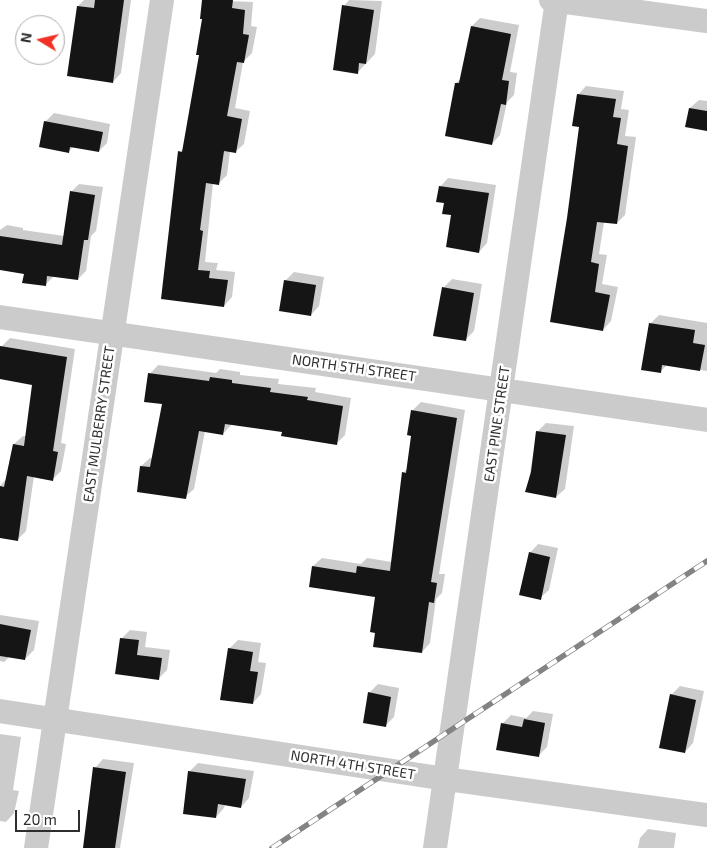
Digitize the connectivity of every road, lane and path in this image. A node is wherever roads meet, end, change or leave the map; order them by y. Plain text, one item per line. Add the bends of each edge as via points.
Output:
1 (162, 0) edge
2 (555, 0) edge
3 (707, 21) edge
4 (0, 317) edge
5 (112, 334) junction
6 (502, 390) junction
7 (707, 420) edge
8 (0, 712) edge
9 (56, 720) junction
10 (446, 779) junction
11 (707, 815) edge
12 (36, 848) edge
13 (435, 848) edge

1 - 5 street, EAST MULBERRY STREET
2 - 3 street
2 - 6 street, EAST PINE STREET
4 - 5 street, NORTH 5TH STREET
5 - 6 street, NORTH 5TH STREET
5 - 9 street, EAST MULBERRY STREET
6 - 7 street, NORTH 5TH STREET
6 - 10 street, EAST PINE STREET
8 - 9 street, NORTH 4TH STREET
9 - 10 street, NORTH 4TH STREET
9 - 12 street, EAST MULBERRY STREET
10 - 11 street, NORTH 4TH STREET
10 - 13 street, EAST PINE STREET

